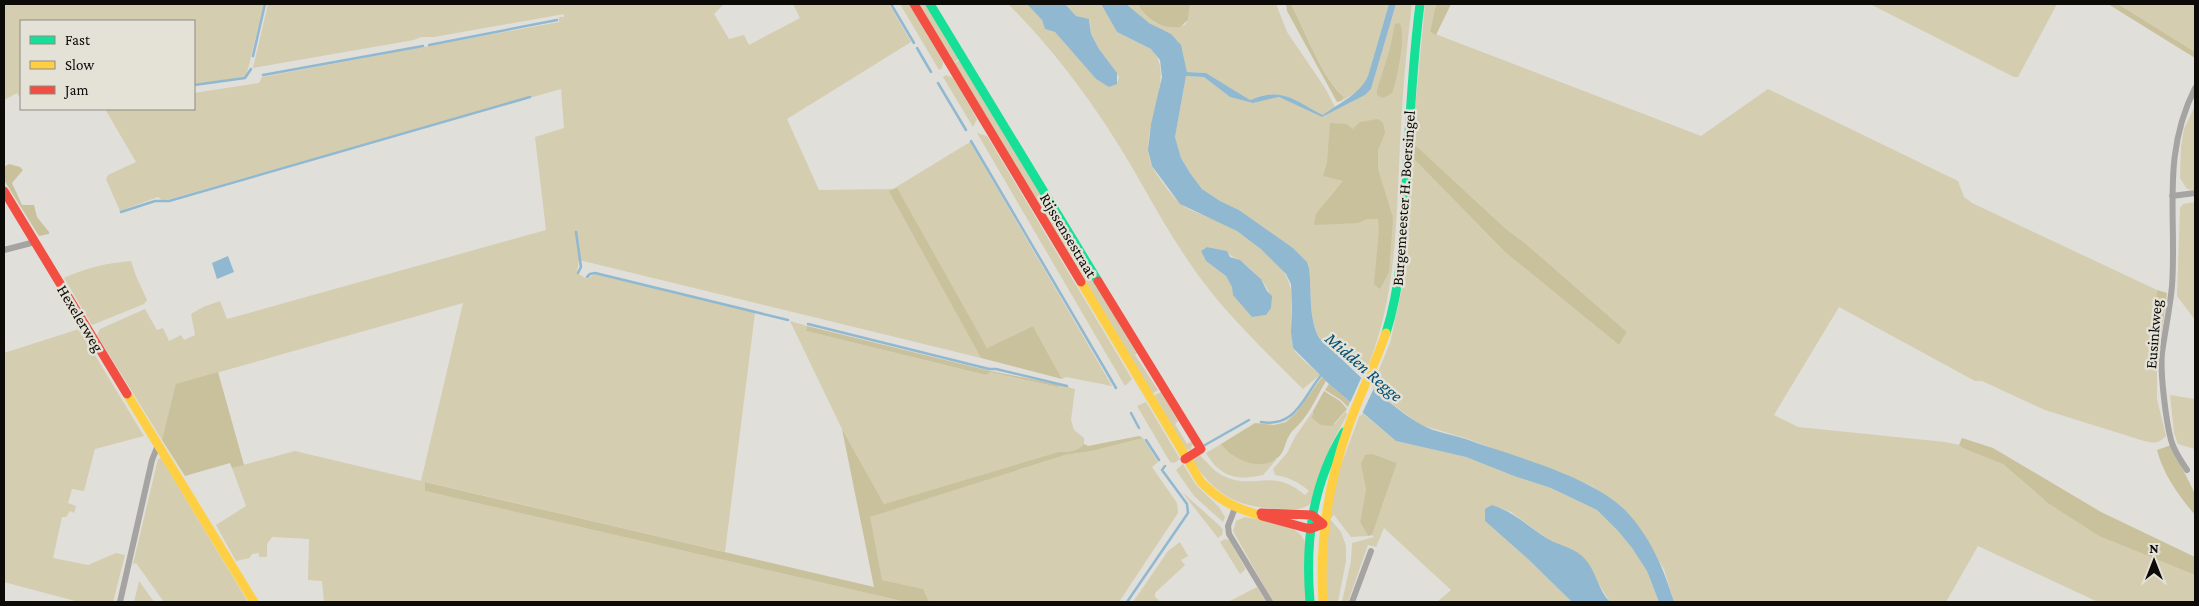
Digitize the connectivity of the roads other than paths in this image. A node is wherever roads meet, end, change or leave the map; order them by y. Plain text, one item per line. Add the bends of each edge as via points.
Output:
1 (914, 4) edge
2 (930, 4) edge
3 (1420, 4) edge
4 (2195, 88) edge
5 (4, 191) edge
6 (2195, 193) edge
7 (2172, 196) junction
8 (35, 242) junction
9 (4, 250) edge
10 (1349, 425) junction
11 (158, 444) junction
12 (1186, 459) junction
13 (2187, 470) dead end
14 (1235, 508) junction
15 (1252, 513) junction
16 (1312, 516) junction
17 (1323, 524) junction
18 (1310, 529) junction
19 (1371, 551) dead end
20 (120, 602) edge
21 (254, 602) edge
22 (1270, 602) edge
23 (1310, 602) edge
24 (1323, 602) edge
25 (1352, 602) edge

1 - 12 main road, Rijssensestraat
2 - 12 main road, Rijssensestraat via 1202,449
3 - 10 main road, Burgemeester H. Boersingel via 1409,110 1401,268 1391,321
4 - 7 street, Eusinkweg via 2177,133
5 - 8 main road, Hexelerweg
6 - 7 street
7 - 13 street, Eusinkweg via 2172,285 2162,375 2171,440
8 - 9 street
8 - 11 main road, Hexelerweg
10 - 16 main road via 1336,443 1321,480
10 - 17 main road
11 - 20 street
11 - 21 main road, Hexelerweg
12 - 14 main road, Rijssensestraat via 1208,490
14 - 15 main road, Rijssensestraat
14 - 22 street via 1229,534
15 - 16 main road, Rijssensestraat
15 - 18 main road, Rijssensestraat
16 - 17 main road
16 - 18 main road
17 - 18 main road
17 - 24 main road via 1320,559
18 - 23 main road
19 - 25 street

